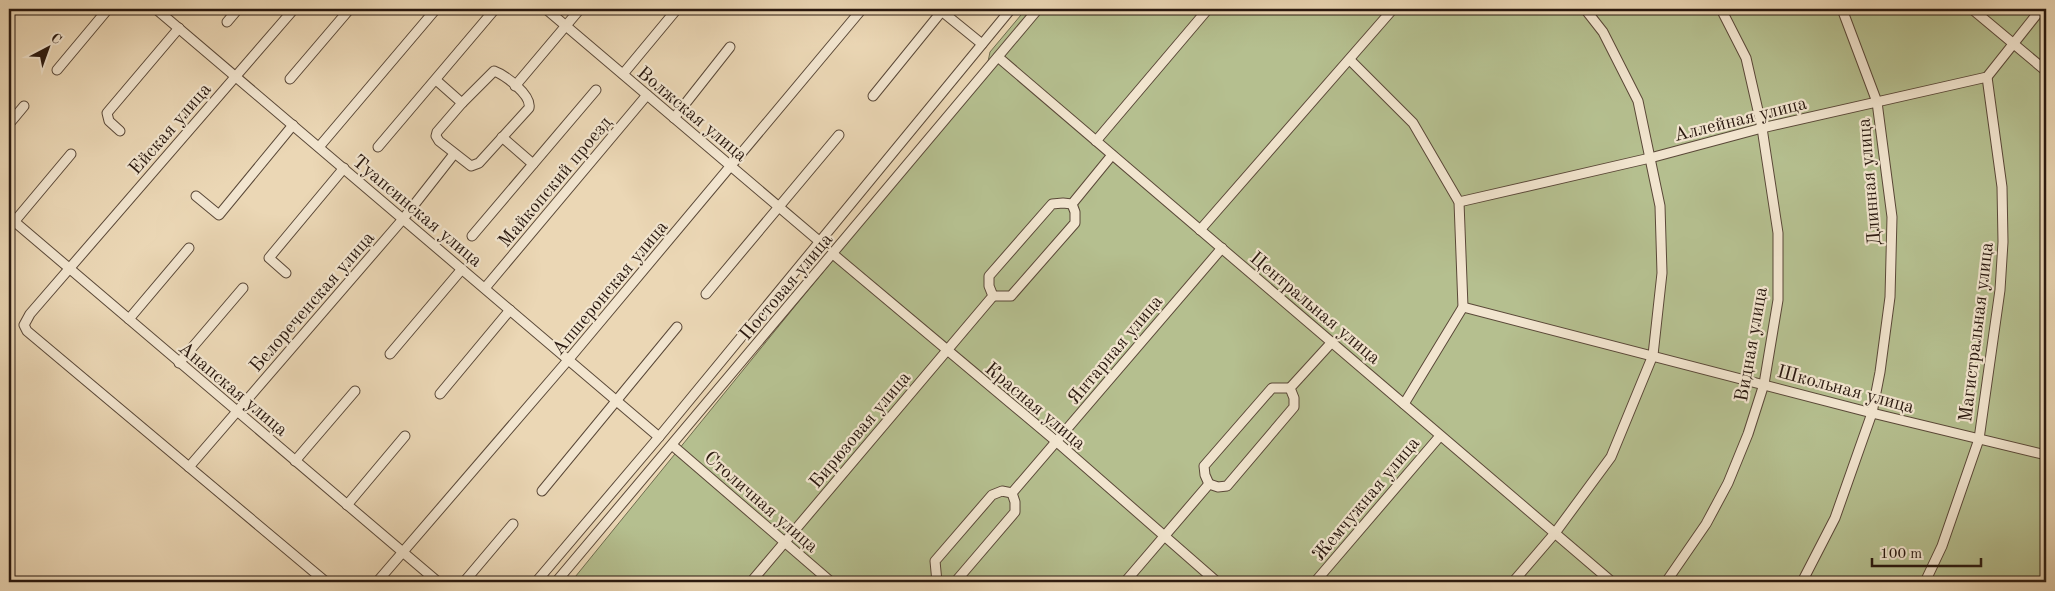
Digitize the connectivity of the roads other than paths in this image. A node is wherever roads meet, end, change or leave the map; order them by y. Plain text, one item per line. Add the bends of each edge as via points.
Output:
1 (108, 9) edge
2 (156, 9) edge
3 (238, 9) edge
4 (294, 9) edge
5 (436, 9) edge
6 (496, 9) edge
7 (546, 9) edge
8 (580, 9) edge
9 (677, 9) edge
10 (862, 9) edge
11 (1011, 9) edge
12 (1038, 9) edge
13 (1208, 9) edge
14 (1393, 9) edge
15 (1585, 9) edge
16 (1721, 9) edge
17 (1842, 9) edge
18 (1972, 9) edge
19 (2041, 9) edge
20 (348, 10) edge
21 (940, 10) edge
22 (228, 22) dead end
23 (566, 26) junction
24 (179, 28) junction
25 (2013, 43) junction
26 (982, 44) junction
27 (730, 47) dead end
28 (998, 57) junction
29 (1350, 60) junction
30 (57, 70) dead end
31 (2046, 71) edge
32 (623, 74) junction
33 (236, 76) junction
34 (1987, 77) junction
35 (290, 79) dead end
36 (436, 80) junction
37 (515, 86) junction
38 (596, 90) dead end
39 (647, 95) junction
40 (873, 96) dead end
41 (1877, 102) junction
42 (462, 103) junction
43 (24, 106) dead end
44 (674, 118) junction
45 (9, 124) edge
46 (293, 125) junction
47 (1762, 128) junction
48 (120, 131) dead end
49 (839, 135) dead end
50 (502, 137) junction
51 (1096, 141) junction
52 (319, 147) junction
53 (378, 147) dead end
54 (71, 154) dead end
55 (454, 154) junction
56 (1112, 155) junction
57 (1650, 158) junction
58 (533, 164) junction
59 (731, 166) junction
60 (344, 168) junction
61 (196, 196) dead end
62 (1459, 202) junction
63 (1072, 204) junction
64 (778, 206) junction
65 (403, 219) junction
66 (12, 220) edge
67 (1200, 230) junction
68 (472, 236) dead end
69 (819, 241) junction
70 (189, 248) dead end
71 (1222, 248) junction
72 (833, 254) junction
73 (69, 269) junction
74 (462, 269) junction
75 (286, 273) dead end
76 (243, 288) dead end
77 (485, 288) junction
78 (706, 294) dead end
79 (992, 296) junction
80 (1463, 307) junction
81 (510, 310) junction
82 (128, 319) junction
83 (677, 327) dead end
84 (1332, 342) junction
85 (947, 351) junction
86 (390, 354) dead end
87 (1653, 355) junction
88 (569, 359) junction
89 (179, 363) junction
90 (1764, 384) junction
91 (1290, 388) junction
92 (355, 391) dead end
93 (440, 394) dead end
94 (616, 400) junction
95 (1404, 404) junction
96 (236, 411) junction
97 (1872, 413) junction
98 (405, 436) dead end
99 (1440, 436) junction
100 (659, 437) junction
101 (1979, 439) junction
102 (1057, 442) junction
103 (672, 445) junction
104 (2046, 455) edge
105 (295, 461) junction
106 (189, 467) junction
107 (1209, 484) junction
108 (542, 490) dead end
109 (1012, 493) junction
110 (346, 505) junction
111 (513, 524) dead end
112 (1555, 533) junction
113 (1164, 537) junction
114 (784, 542) junction
115 (403, 552) junction
116 (326, 582) edge
117 (377, 582) edge
118 (438, 582) edge
119 (464, 582) edge
120 (536, 582) edge
121 (556, 582) edge
122 (751, 582) edge
123 (830, 582) edge
124 (940, 582) edge
125 (949, 582) edge
126 (1125, 582) edge
127 (1217, 582) edge
128 (1315, 582) edge
129 (1513, 582) edge
130 (1612, 582) edge
131 (1666, 582) edge
132 (1802, 582) edge
133 (1926, 582) edge

1 - 30 street
2 - 24 street, Туапсинская улица
3 - 22 street
4 - 33 street, Ейская улица
5 - 52 street
6 - 36 street
7 - 23 street, Волжская улица
8 - 23 street
9 - 32 street
10 - 59 street, Апшеронская улица
11 - 26 street, Постовая улица
12 - 28 street, Постовая улица
13 - 51 street
14 - 29 street
15 - 57 street via 1603,32 1638,101
16 - 47 street, Видная улица via 1746,58
17 - 41 street, Длинная улица
18 - 25 street
19 - 25 street
20 - 35 street
21 - 26 street
21 - 40 street
23 - 32 street, Волжская улица
23 - 37 street
24 - 33 street, Туапсинская улица
24 - 48 street via 107,113 109,121
25 - 31 street
25 - 34 street
26 - 69 street, Постовая улица
27 - 44 street
28 - 51 street, Центральная улица
28 - 72 street, Постовая улица
29 - 62 street via 1413,123
29 - 67 street
32 - 39 street, Волжская улица
33 - 46 street, Туапсинская улица
33 - 73 street, Ейская улица
34 - 41 street, Аллейная улица
34 - 101 street, Магистральная улица via 2002,187 2003,242 2000,290
36 - 42 street
36 - 53 street
37 - 42 street via 494,71
37 - 50 street via 527,96 529,108
38 - 58 street
39 - 44 street, Волжская улица
39 - 77 street, Майкопский проезд
41 - 47 street, Аллейная улица
41 - 97 street, Длинная улица via 1892,217 1889,307
42 - 55 street via 436,136
43 - 45 street
44 - 59 street, Волжская улица
46 - 52 street, Туапсинская улица
46 - 61 street via 219,216
47 - 57 street, Аллейная улица
47 - 90 street, Видная улица via 1778,233 1778,300
49 - 64 street
50 - 55 street via 476,165 468,165
50 - 58 street
51 - 56 street, Центральная улица
52 - 60 street, Туапсинская улица
54 - 66 street
55 - 65 street, Белореченская улица
56 - 63 street
56 - 67 street, Центральная улица
57 - 62 street, Аллейная улица
57 - 87 street via 1660,206 1662,273
58 - 68 street
59 - 64 street, Волжская улица
59 - 88 street, Апшеронская улица
60 - 65 street, Туапсинская улица
60 - 75 street via 269,258
62 - 80 street
63 - 79 street via 1075,223 1011,296
63 - 79 street via 1052,204 989,276
64 - 69 street, Волжская улица
64 - 78 street
65 - 74 street, Туапсинская улица
65 - 96 street, Белореченская улица
66 - 73 street, Анапская улица
67 - 71 street, Центральная улица
69 - 100 street, Постовая улица
70 - 82 street
71 - 84 street, Центральная улица
71 - 102 street, Янтарная улица
72 - 85 street, Красная улица
72 - 103 street, Постовая улица
73 - 82 street, Анапская улица
73 - 106 street, Ейская улица via 30,314 24,325 27,330
74 - 77 street, Туапсинская улица
74 - 86 street
76 - 89 street
77 - 81 street, Туапсинская улица
79 - 85 street, Бирюзовая улица
80 - 87 street, Школьная улица
80 - 95 street
81 - 88 street, Туапсинская улица
81 - 93 street
82 - 89 street, Анапская улица
83 - 94 street
84 - 91 street
84 - 95 street, Центральная улица
85 - 102 street, Красная улица
85 - 114 street, Бирюзовая улица
87 - 90 street, Школьная улица
87 - 112 street via 1611,457
88 - 94 street, Туапсинская улица
88 - 115 street, Апшеронская улица
89 - 96 street, Анапская улица
90 - 97 street, Школьная улица
90 - 131 street, Видная улица via 1728,482 1706,524
91 - 107 street via 1272,388 1204,466
91 - 107 street via 1294,407 1227,486
92 - 105 street
94 - 100 street, Туапсинская улица
94 - 108 street
95 - 99 street, Центральная улица
96 - 105 street, Анапская улица
96 - 106 street, Белореченская улица
97 - 101 street, Школьная улица
97 - 132 street, Длинная улица via 1835,518
98 - 110 street
99 - 112 street, Центральная улица
99 - 128 street, Жемчужная улица
100 - 120 street, Постовая улица
101 - 104 street, Школьная улица
101 - 133 street, Магистральная улица
102 - 109 street, Янтарная улица
102 - 113 street, Красная улица
103 - 114 street, Столичная улица
103 - 121 street, Постовая улица
105 - 110 street, Анапская улица
106 - 116 street
107 - 113 street
109 - 124 street via 1002,491 992,495 935,561 935,572
109 - 125 street via 1015,512 956,581
110 - 115 street, Анапская улица
111 - 119 street
112 - 129 street
112 - 130 street, Центральная улица
113 - 126 street
113 - 127 street, Красная улица
114 - 122 street, Бирюзовая улица
114 - 123 street, Столичная улица
115 - 117 street, Апшеронская улица
115 - 118 street, Анапская улица

